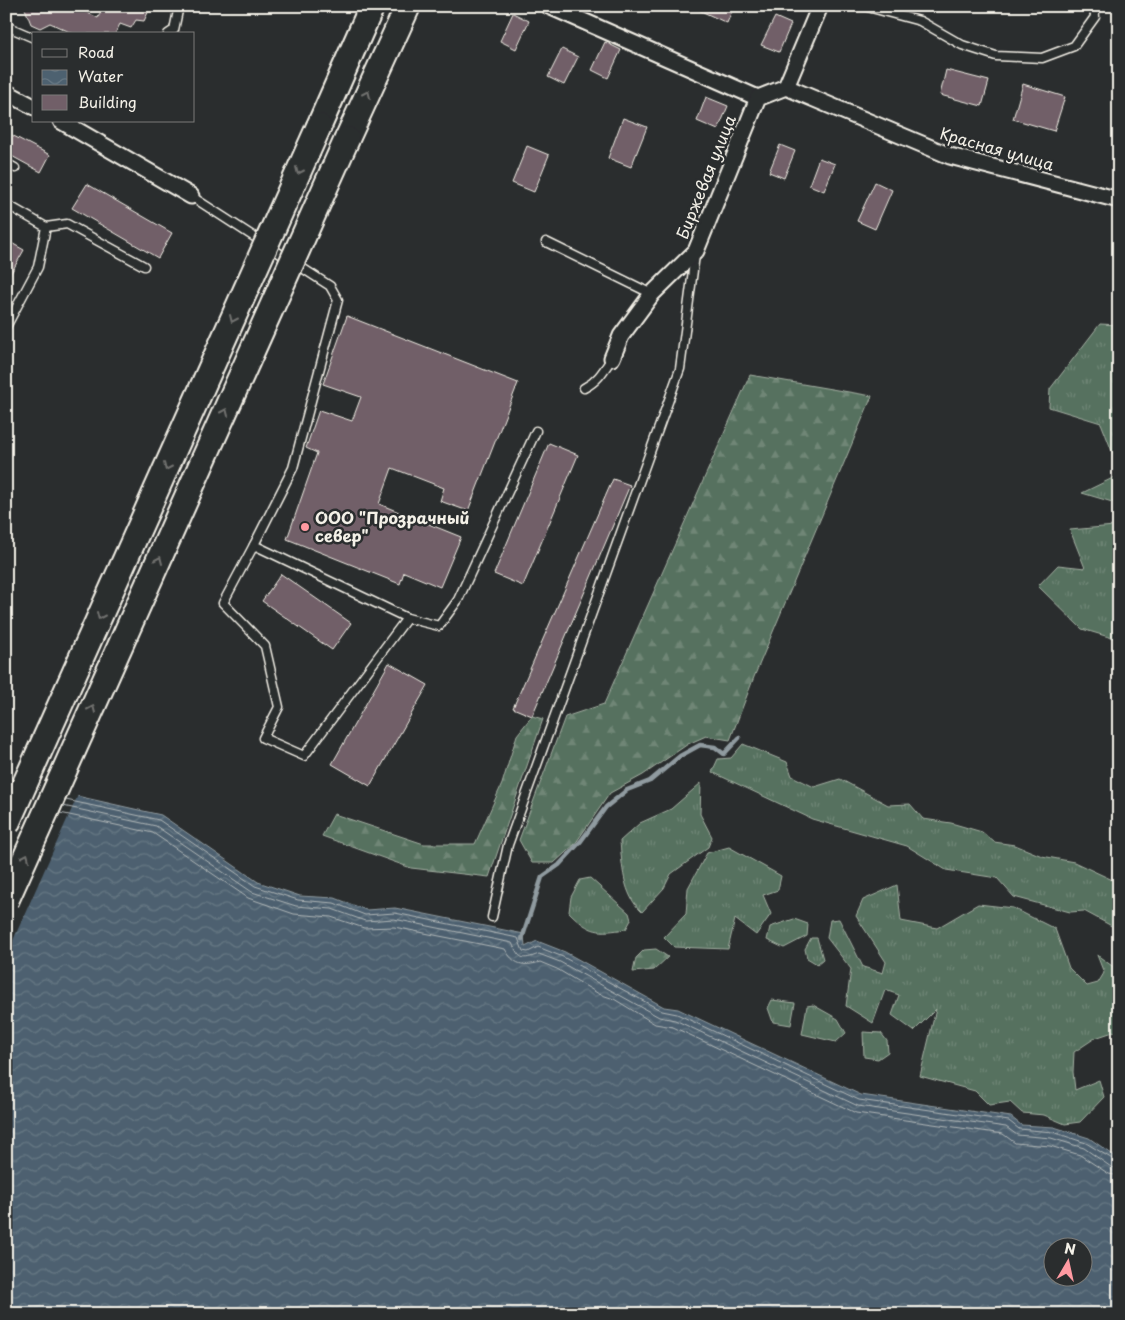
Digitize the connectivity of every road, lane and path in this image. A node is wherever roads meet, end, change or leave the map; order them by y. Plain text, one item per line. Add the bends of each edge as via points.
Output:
1 (179, 6) edge
2 (372, 6) edge
3 (408, 6) edge
4 (548, 6) edge
5 (820, 6) edge
6 (864, 6) edge
7 (1094, 6) edge
8 (6, 26) edge
9 (171, 32) edge
10 (32, 37) edge
11 (786, 87) junction
12 (6, 92) edge
13 (758, 98) junction
14 (32, 106) edge
15 (63, 122) edge
16 (6, 164) edge
17 (16, 168) dead end
18 (191, 196) joint
19 (1119, 200) edge
20 (6, 204) edge
21 (46, 227) junction
22 (546, 242) dead end
23 (696, 251) junction
24 (144, 266) dead end
25 (652, 294) junction
26 (6, 327) edge
27 (612, 358) joint
28 (584, 388) dead end
29 (536, 431) dead end
30 (254, 545) junction
31 (407, 618) junction
32 (6, 826) edge
33 (6, 901) edge
34 (492, 918) dead end

1 - 9 lane
2 -> 32 main road, bridge
33 -> 3 main road, bridge
4 - 13 street
5 - 11 street
6 - 7 lane via 920,21 962,45 996,56 1042,58 1074,46 1095,17
8 - 10 lane
11 - 13 street
11 - 19 street, Красная улица via 950,156
12 - 14 street
13 - 23 street, Биржевая улица
15 - 18 street
16 - 17 lane
18 - 30 lane via 330,286 338,300 293,468
20 - 21 lane
21 - 24 lane via 67,224
21 - 26 lane via 38,267
22 - 25 lane
23 - 25 street, Биржевая улица
23 - 34 lane via 680,369 508,845
25 - 27 street, Биржевая улица via 621,336
27 - 28 lane via 600,376
29 - 31 lane via 458,600 438,626
30 - 31 lane
30 - 31 lane via 223,603 266,646 278,707 263,738 304,756

